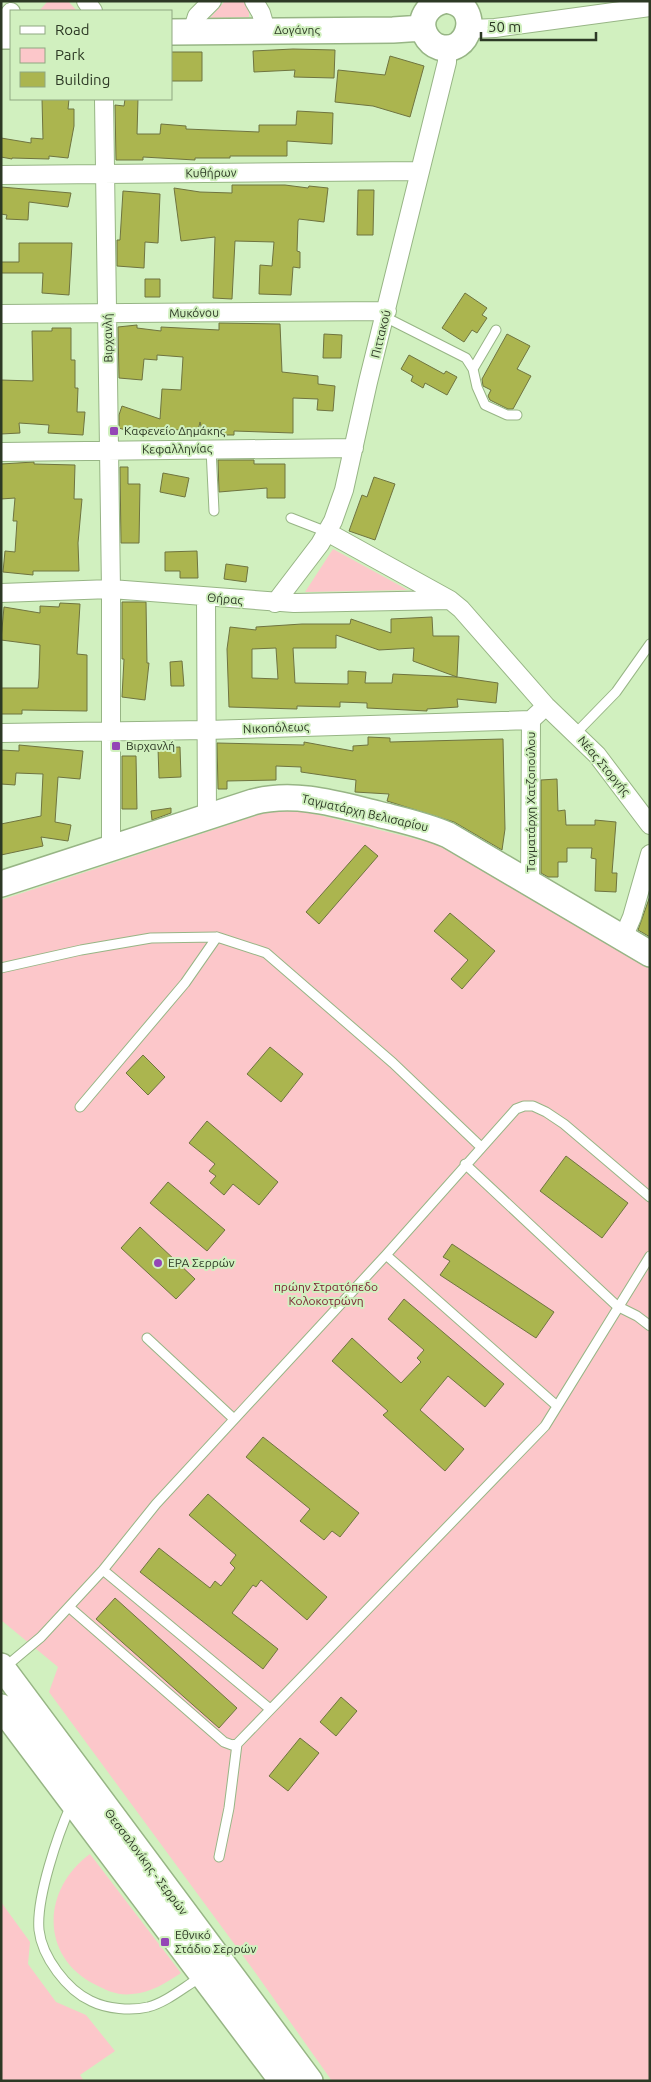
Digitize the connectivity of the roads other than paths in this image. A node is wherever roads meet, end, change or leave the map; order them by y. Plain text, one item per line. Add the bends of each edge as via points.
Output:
1 (212, 1) edge
2 (254, 1) edge
3 (448, 2) edge
4 (650, 7) edge
5 (10, 15) edge
6 (1, 26) edge
7 (423, 28) junction
8 (470, 29) junction
9 (266, 30) junction
10 (181, 32) edge
11 (447, 48) junction
12 (104, 100) edge
13 (420, 171) junction
14 (105, 174) junction
15 (1, 175) edge
16 (1, 314) edge
17 (108, 314) junction
18 (386, 314) junction
19 (496, 330) dead end
20 (473, 368) junction
21 (517, 415) dead end
22 (354, 448) junction
23 (211, 449) junction
24 (109, 450) junction
25 (1, 452) edge
26 (214, 511) dead end
27 (291, 518) dead end
28 (328, 532) junction
29 (111, 589) junction
30 (1, 593) edge
31 (206, 597) junction
32 (450, 600) junction
33 (275, 603) junction
34 (650, 644) edge
35 (546, 706) junction
36 (532, 720) junction
37 (206, 730) junction
38 (112, 732) junction
39 (1, 733) edge
40 (576, 733) junction
41 (207, 817) junction
42 (650, 825) edge
43 (111, 848) junction
44 (650, 854) edge
45 (1, 884) edge
46 (530, 884) junction
47 (217, 937) junction
48 (623, 938) junction
49 (650, 954) edge
50 (1, 968) edge
51 (80, 1107) dead end
52 (481, 1147) junction
53 (466, 1164) junction
54 (650, 1197) edge
55 (386, 1255) junction
56 (650, 1256) edge
57 (617, 1306) junction
58 (650, 1326) edge
59 (148, 1338) dead end
60 (557, 1406) junction
61 (234, 1419) junction
62 (103, 1570) junction
63 (69, 1607) junction
64 (2, 1668) edge
65 (1, 1707) edge
66 (270, 1709) junction
67 (236, 1744) junction
68 (80, 1793) junction
69 (219, 1857) dead end
70 (203, 1976) junction
71 (282, 2081) edge
72 (310, 2081) edge

1 - 10 street
2 - 9 street
3 - 7 street via 427,11
3 - 8 street via 464,8
4 - 8 street
5 - 6 street
7 - 9 street, Δογάνης
7 - 11 street via 434,45
8 - 11 street via 462,42
9 - 10 street, Δογάνης
11 - 13 street, Πιττακού via 447,62
12 - 14 street, Βιρχανλή
13 - 14 street, Κυθήρων
13 - 18 street, Πιττακού
14 - 15 street, Κυθήρων
14 - 17 street, Βιρχανλή
16 - 17 street, Μυκόνου
17 - 18 street, Μυκόνου
17 - 24 street, Βιρχανλή
18 - 20 lane via 466,358
18 - 22 street, Πιττακού
19 - 20 lane
20 - 21 lane via 477,387 486,405 508,415
22 - 23 street, Κεφαλληνίας
22 - 28 street, Πιττακού via 344,490
23 - 24 street, Κεφαλληνίας
23 - 26 lane
24 - 25 street, Κεφαλληνίας
24 - 29 street, Βιρχανλή
27 - 28 lane
28 - 32 street
28 - 33 street, Πιττακού
29 - 30 street, Θήρας
29 - 31 street, Θήρας
29 - 38 street, Βιρχανλή
31 - 33 street, Θήρας
31 - 37 street
32 - 33 street, Θήρας
32 - 35 street via 470,617
34 - 40 lane via 616,692
35 - 36 street
35 - 40 street
36 - 37 street, Νικοπόλεως
36 - 46 street, Ταγματάρχη Χατζοπούλου
37 - 38 street, Νικοπόλεως
37 - 41 street
38 - 39 street, Νικοπόλεως
38 - 43 street, Βιρχανλή
40 - 42 street, Νέας Στοργής via 606,766
41 - 43 street, Ταγματάρχη Βελισαρίου
41 - 46 street, Ταγματάρχη Βελισαρίου via 272,798 318,800 437,830
43 - 45 street, Ταγματάρχη Βελισαρίου
44 - 48 street
46 - 48 street, Ταγματάρχη Βελισαρίου
47 - 50 lane via 151,938
47 - 51 lane via 185,983
47 - 52 lane via 266,953 393,1062
48 - 49 street, Ταγματάρχη Βελισαρίου
52 - 53 lane
52 - 54 lane via 516,1109 533,1106 564,1124
53 - 55 lane
53 - 57 lane
55 - 60 lane
55 - 61 lane
56 - 57 lane
57 - 58 lane
57 - 60 lane
59 - 61 lane
60 - 66 lane via 545,1426
61 - 62 lane via 156,1504
62 - 63 lane
62 - 66 lane
63 - 64 lane via 41,1637
63 - 67 lane via 224,1742
64 - 68 street, Θεσσαλονίκης - Σερρών
65 - 68 street, Θεσσαλονίκης - Σερρών
66 - 67 lane
67 - 69 lane
68 - 70 street, Θεσσαλονίκης - Σερρών
68 - 70 lane via 50,1868 39,1913 42,1944 57,1970 92,2002 116,2008 157,2004
68 - 72 street, Θεσσαλονίκης - Σερρών
70 - 71 street, Θεσσαλονίκης - Σερρών

